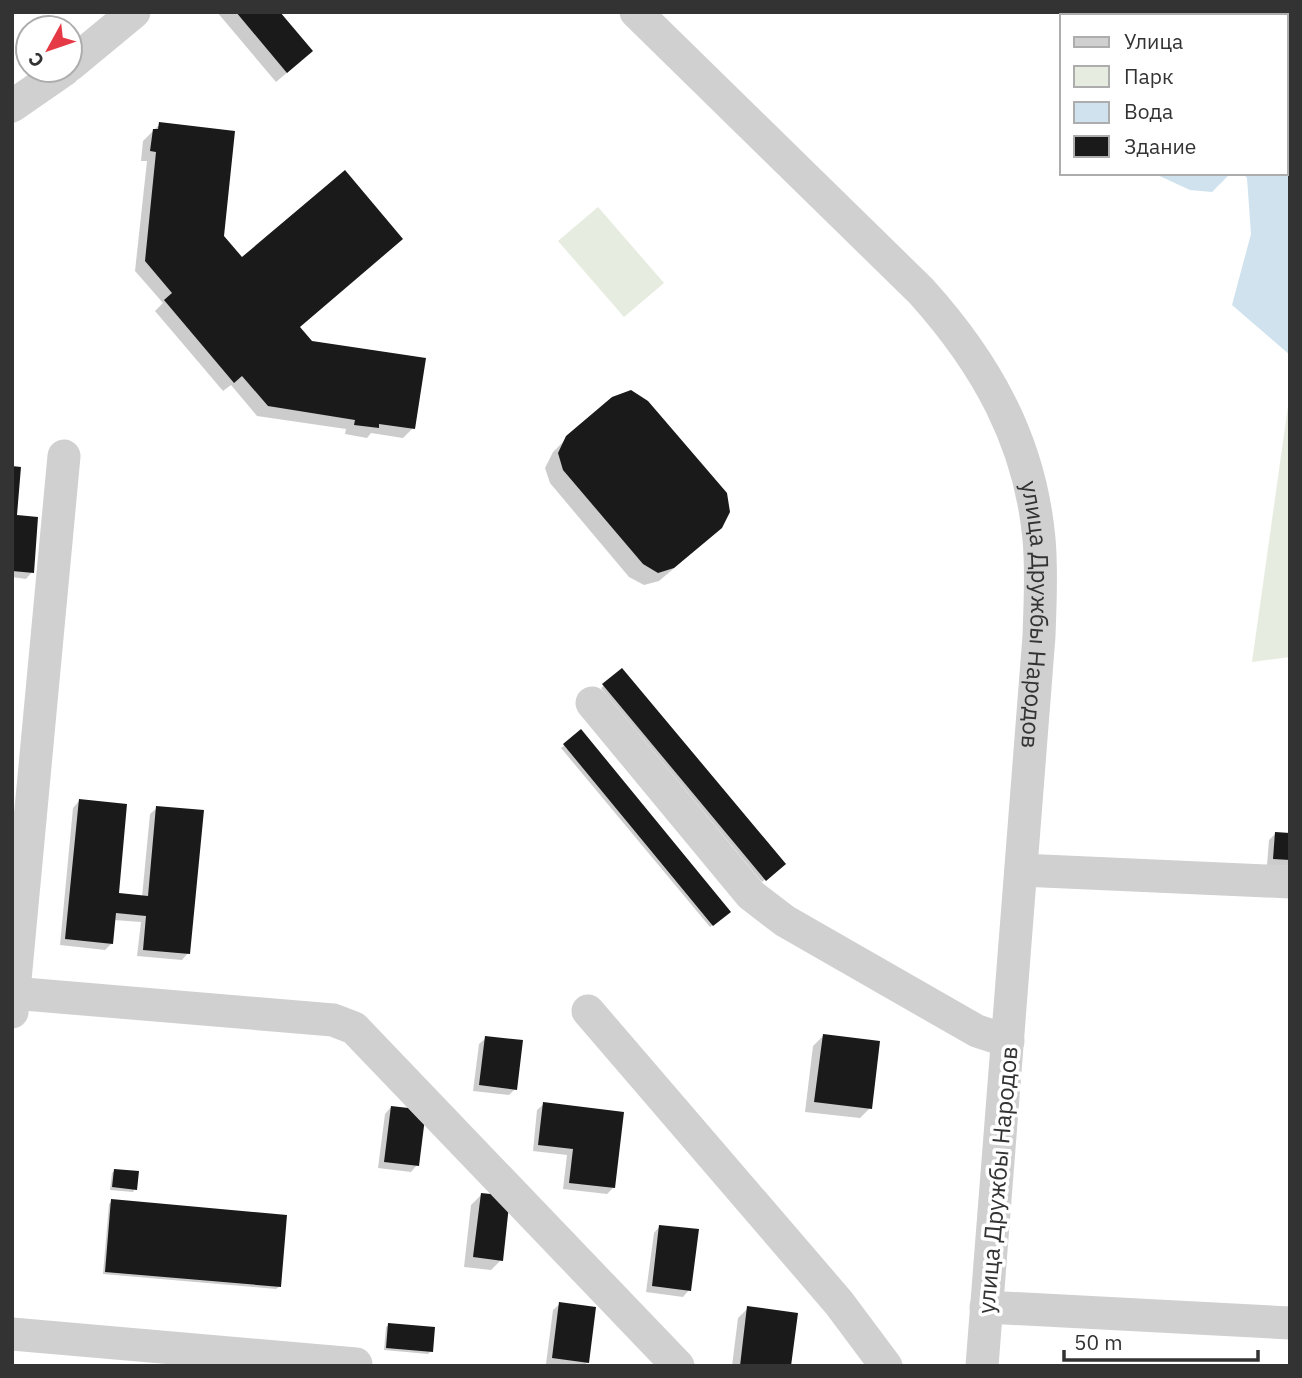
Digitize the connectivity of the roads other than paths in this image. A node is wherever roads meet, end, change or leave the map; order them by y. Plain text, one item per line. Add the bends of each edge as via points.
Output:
1 (134, 12) edge
2 (636, 12) edge
3 (84, 53) edge
4 (44, 84) edge
5 (12, 106) edge
6 (64, 456) dead end
7 (592, 703) dead end
8 (1021, 870) junction
9 (1290, 882) edge
10 (13, 999) edge
11 (588, 1011) dead end
12 (1008, 1041) junction
13 (986, 1307) junction
14 (1290, 1323) edge
15 (12, 1334) edge
16 (134, 1355) edge
17 (356, 1364) dead end
18 (678, 1366) edge
19 (886, 1366) edge
20 (982, 1366) edge

1 - 3 street
2 - 8 street, улица Дружбы Народов via 928,299 992,385 1010,421 1033,501 1041,591
4 - 5 street
6 - 10 street
7 - 12 street via 766,908 977,1031
8 - 9 street
8 - 12 street, улица Дружбы Народов
10 - 18 street via 333,1020 354,1028
11 - 19 street via 839,1303
12 - 13 street, улица Дружбы Народов
13 - 14 street
13 - 20 street, улица Дружбы Народов
15 - 16 street
16 - 17 street

